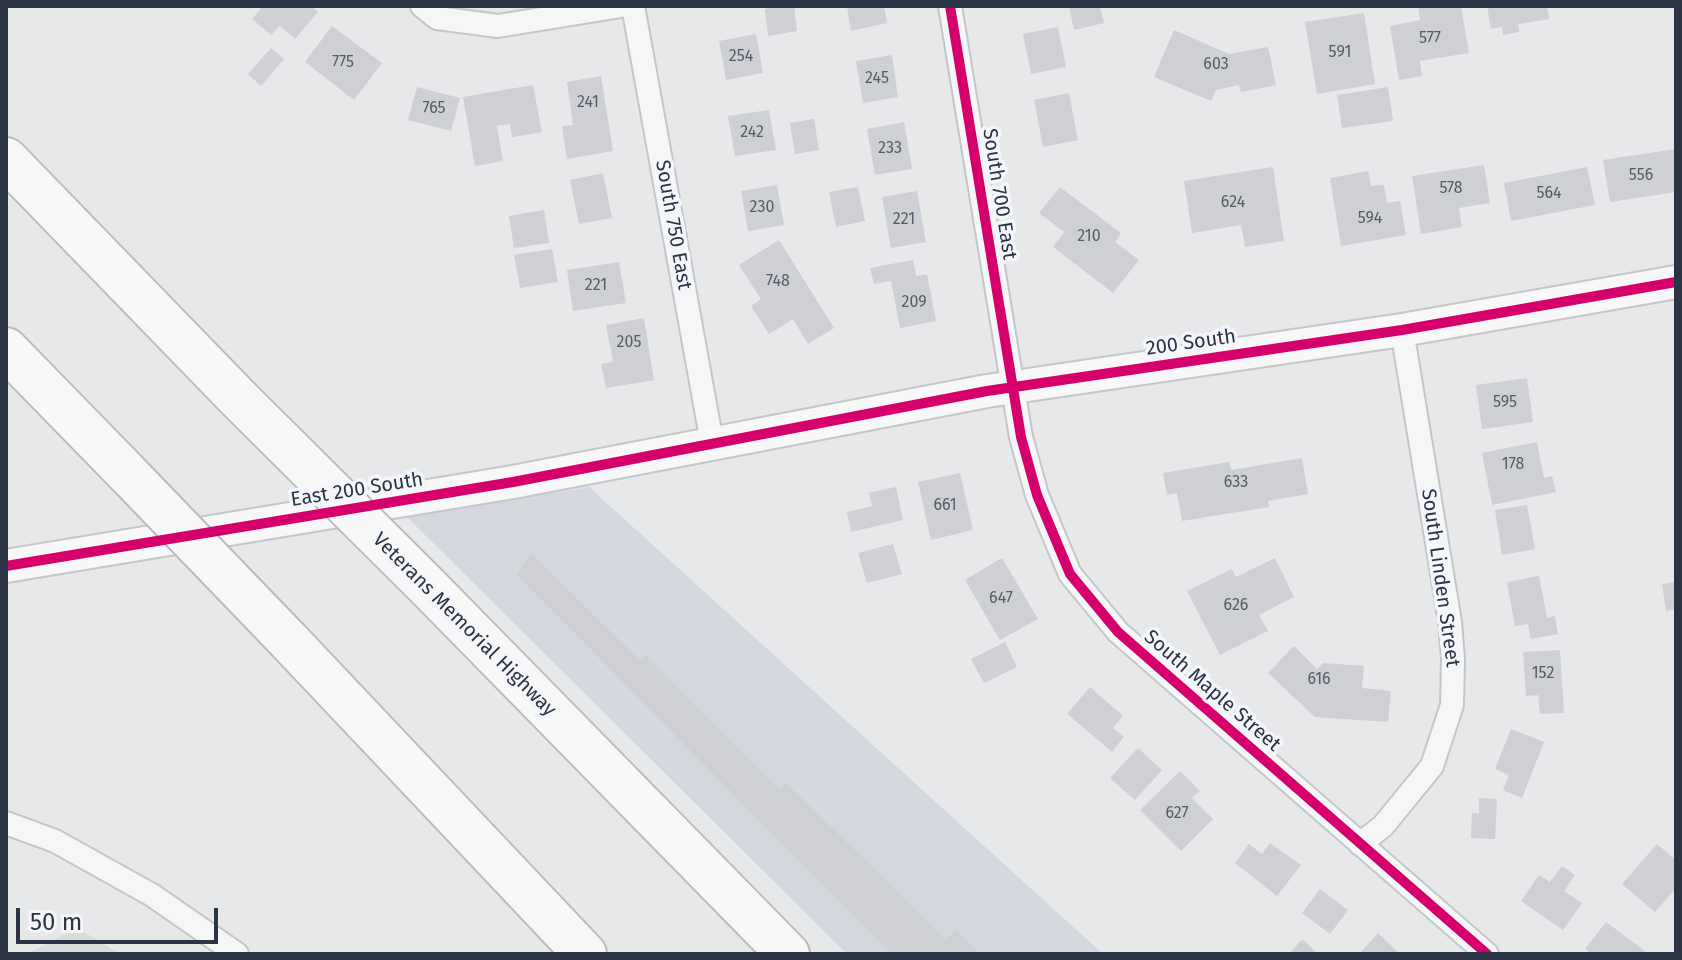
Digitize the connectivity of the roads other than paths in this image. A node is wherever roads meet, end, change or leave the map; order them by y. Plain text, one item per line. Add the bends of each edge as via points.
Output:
1 (422, 6) edge
2 (621, 6) edge
3 (633, 6) edge
4 (950, 6) edge
5 (6, 159) edge
6 (1676, 282) edge
7 (1402, 330) junction
8 (6, 349) edge
9 (1013, 388) junction
10 (712, 443) junction
11 (350, 509) junction
12 (6, 566) edge
13 (6, 823) edge
14 (1360, 844) junction
15 (237, 954) edge
16 (585, 954) edge
17 (788, 954) edge
18 (1487, 954) edge

1 - 2 street via 437,18 498,26
3 - 10 street, South 750 East
4 - 9 street, South 700 East
5 - 11 highway, Veterans Memorial Highway, bridge
6 - 7 street, 200 South
7 - 9 street, 200 South
7 - 14 street, South Linden Street via 1450,622 1452,705 1432,766 1383,826
8 - 16 highway, bridge
9 - 10 street, 200 South
9 - 14 street, South Maple Street via 1037,495 1070,574 1118,632
10 - 11 street, East 200 South
11 - 12 street, East 200 South
11 - 17 highway, Veterans Memorial Highway, bridge
13 - 15 street via 55,841 152,895
14 - 18 street, South Maple Street

